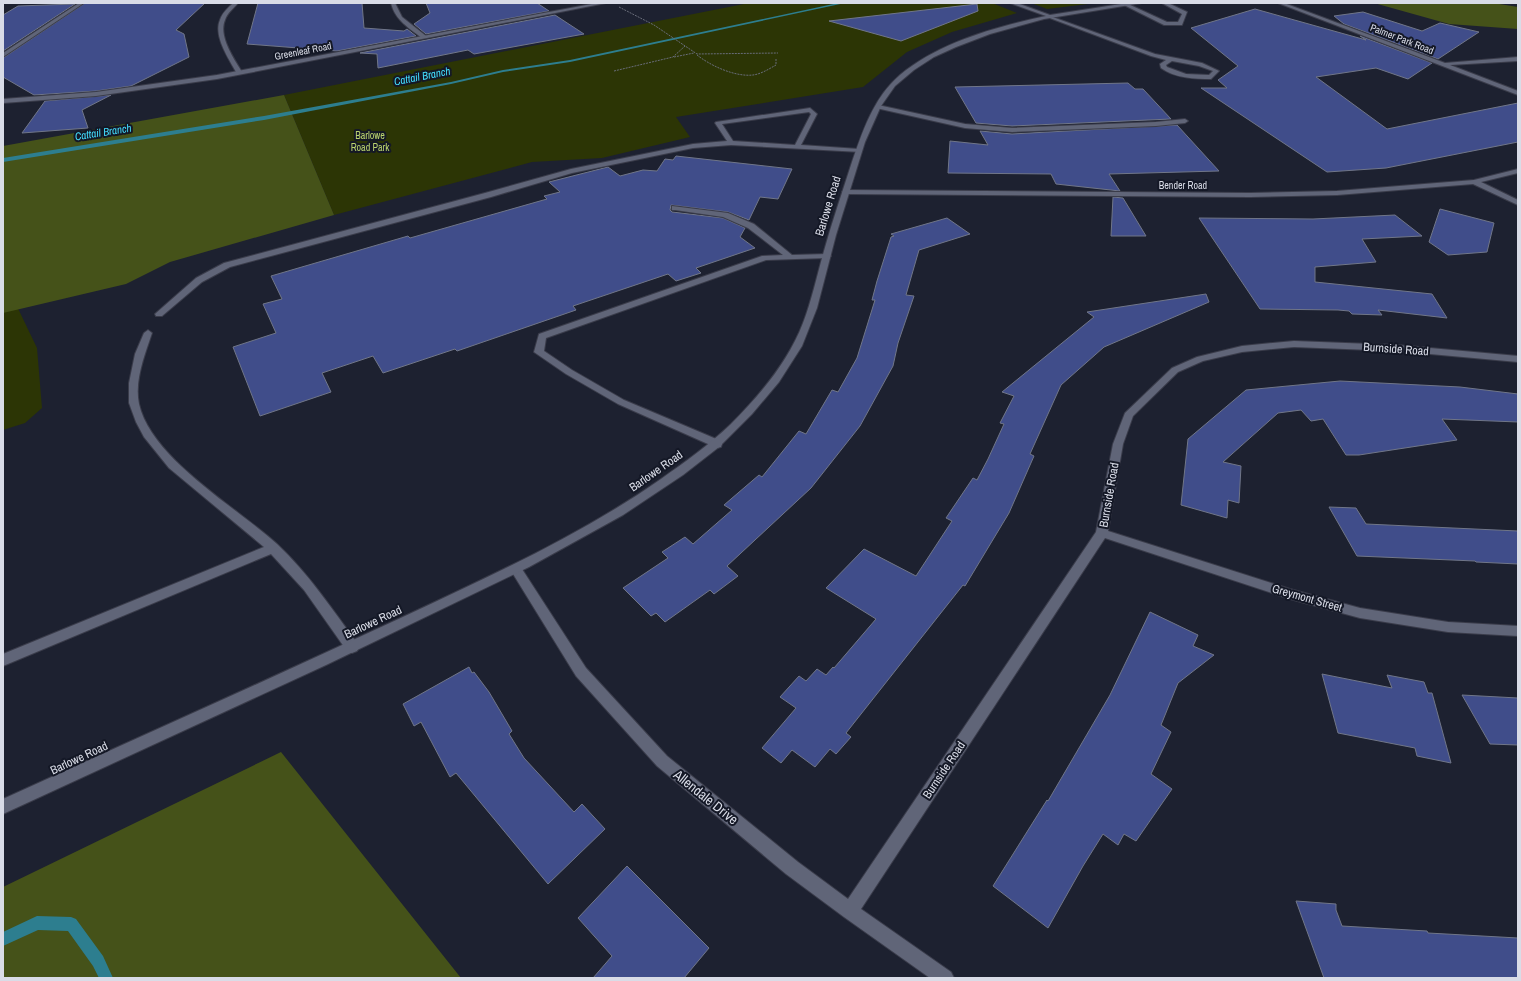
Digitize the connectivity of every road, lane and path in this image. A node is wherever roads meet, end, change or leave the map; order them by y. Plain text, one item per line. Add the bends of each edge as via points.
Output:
1 (82, 3) edge
2 (236, 3) edge
3 (394, 3) edge
4 (604, 3) edge
5 (1012, 3) edge
6 (1140, 3) edge
7 (1164, 3) edge
8 (1280, 3) edge
9 (1126, 4) junction
10 (618, 7) dead end
11 (1180, 10) junction
12 (1166, 12) dead end
13 (1159, 13) dead end
14 (1146, 14) junction
15 (1183, 15) junction
16 (1049, 16) junction
17 (1176, 16) dead end
18 (1169, 17) dead end
19 (1155, 19) junction
20 (424, 37) junction
21 (685, 46) junction
22 (695, 53) junction
23 (778, 53) dead end
24 (697, 54) junction
25 (3, 55) edge
26 (673, 57) junction
27 (776, 59) dead end
28 (1518, 59) edge
29 (1170, 60) junction
30 (1444, 64) junction
31 (614, 71) dead end
32 (239, 72) junction
33 (1518, 93) edge
34 (3, 101) edge
35 (878, 108) junction
36 (1185, 121) dead end
37 (731, 143) junction
38 (797, 147) junction
39 (859, 151) junction
40 (1518, 171) edge
41 (1474, 182) junction
42 (846, 192) junction
43 (1518, 203) edge
44 (675, 208) dead end
45 (789, 256) junction
46 (826, 256) junction
47 (159, 314) dead end
48 (148, 333) dead end
49 (1518, 359) edge
50 (717, 444) junction
51 (1102, 533) junction
52 (273, 548) junction
53 (516, 568) junction
54 (1518, 631) edge
55 (352, 647) junction
56 (3, 660) edge
57 (3, 807) edge
58 (850, 912) junction
59 (945, 978) edge

1 - 25 street
2 - 32 street via 222,20 219,28
3 - 20 street via 394,9 400,19
4 - 20 street, Greenleaf Road
5 - 16 street
6 - 9 street, Barlowe Road
7 - 11 street
8 - 30 street, Palmer Park Road
9 - 14 street
9 - 16 street, Barlowe Road
10 - 21 path via 630,11
11 - 12 street
11 - 15 street via 1185,12
13 - 14 street
14 - 19 street
15 - 17 street
15 - 19 street via 1180,24 1173,25
16 - 29 street
16 - 35 street, Barlowe Road via 963,42 930,57 902,76 890,88
18 - 19 street
20 - 32 street, Greenleaf Road
21 - 22 path
21 - 26 path
22 - 24 path
22 - 26 path
23 - 24 path
24 - 27 path via 718,66 752,75 776,65
26 - 31 path
28 - 30 street
29 - 29 street via 1204,64 1216,71 1211,77 1175,73 1164,68 1163,64
30 - 33 street, Palmer Park Road
32 - 34 street, Greenleaf Road via 96,94
35 - 36 street via 965,126 1012,130
35 - 39 street, Barlowe Road
37 - 38 street
37 - 38 street via 718,124 810,110 814,114
37 - 47 street via 692,146 584,168 227,265 198,280
38 - 39 street
39 - 42 street, Barlowe Road
40 - 41 street, Bender Road
41 - 42 street, Bender Road via 1337,194
41 - 43 street
42 - 46 street, Barlowe Road
44 - 45 street via 725,215 751,226
45 - 46 street
45 - 50 street via 765,258 542,336 539,352 569,372 621,402
46 - 50 street, Barlowe Road via 813,311 791,356 759,402
48 - 52 street via 140,354 134,383 134,403 149,436 173,464
49 - 51 street, Burnside Road via 1397,348 1294,344 1242,349 1200,359 1175,370 1129,415 1118,444
50 - 53 street, Barlowe Road via 660,486 593,528
51 - 54 street, Greymont Street via 1290,594 1360,613 1448,627
51 - 58 street, Burnside Road
52 - 55 street via 308,587
52 - 56 street
53 - 55 street, Barlowe Road
53 - 58 street, Allendale Drive via 581,672 662,761 792,868
55 - 57 street, Barlowe Road
58 - 59 street, Allendale Drive

